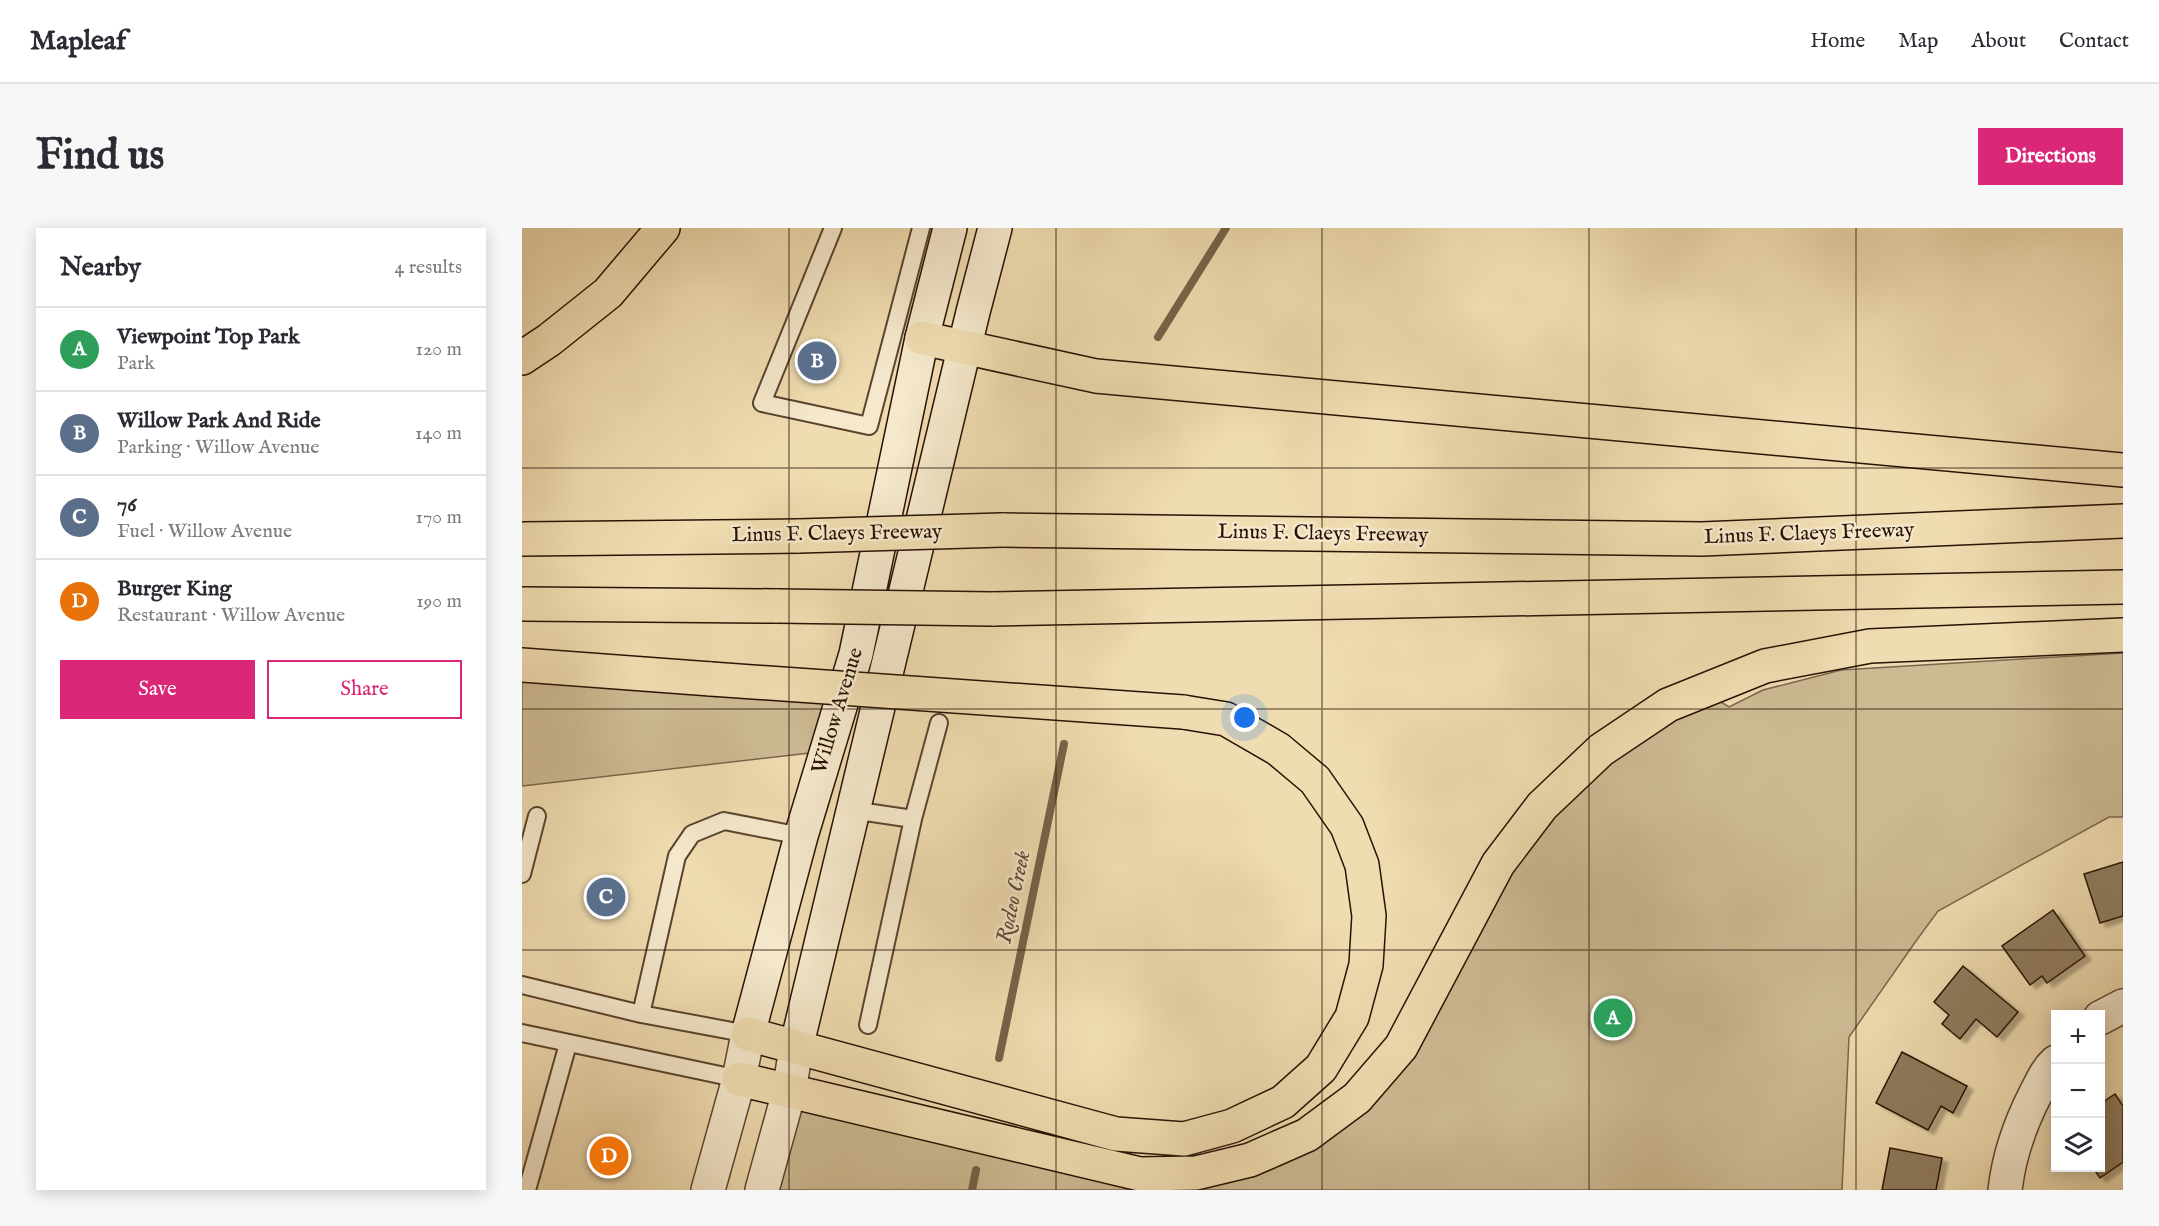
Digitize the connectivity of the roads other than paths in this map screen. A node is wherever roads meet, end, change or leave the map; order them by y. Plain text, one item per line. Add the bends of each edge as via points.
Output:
1 (663, 228) edge
2 (833, 228) edge
3 (921, 228) edge
4 (950, 228) edge
5 (995, 228) edge
6 (922, 338) junction
7 (965, 348) junction
8 (522, 358) edge
9 (2123, 470) edge
10 (2123, 521) edge
11 (522, 539) edge
12 (2123, 587) edge
13 (522, 604) edge
14 (2123, 635) edge
15 (522, 665) edge
16 (939, 723) dead end
17 (852, 810) junction
18 (537, 816) dead end
19 (913, 819) junction
20 (801, 836) junction
21 (522, 874) edge
22 (522, 985) edge
23 (2123, 1006) edge
24 (641, 1014) junction
25 (2105, 1015) edge
26 (868, 1025) dead end
27 (522, 1033) edge
28 (748, 1034) junction
29 (568, 1044) junction
30 (796, 1048) junction
31 (2053, 1064) edge
32 (739, 1079) junction
33 (789, 1092) junction
34 (527, 1190) edge
35 (708, 1190) edge
36 (762, 1190) edge
37 (2005, 1190) edge

1 - 8 highway via 608,293
2 - 3 lane via 762,403 869,426
4 - 6 main road, Willow Avenue
5 - 7 main road, Willow Avenue
6 - 7 highway
6 - 20 main road, Willow Avenue via 856,654
7 - 9 highway via 1096,376
7 - 17 main road, Willow Avenue
10 - 11 highway, Linus F. Claeys Freeway, bridge via 1702,539 1002,530
12 - 13 highway, bridge via 992,609
14 - 33 highway via 1869,646 1765,666 1668,705 1601,750 1542,806 1498,864 1401,1047 1357,1098 1307,1135 1250,1160 1196,1173 1140,1174
15 - 30 highway, bridge via 1183,712 1226,719 1278,749 1315,780 1347,826 1362,865 1370,916 1366,965 1352,1017 1321,1068 1283,1102 1232,1126 1184,1139 1116,1134
16 - 19 lane
17 - 19 lane
17 - 30 main road, Willow Avenue
18 - 21 lane
19 - 26 lane
20 - 24 lane via 724,821 692,834 677,856
20 - 28 main road, Willow Avenue
22 - 24 lane
23 - 25 main road
24 - 28 lane
27 - 29 lane
28 - 30 highway
28 - 32 main road, Willow Avenue
29 - 32 lane
29 - 34 lane
30 - 33 main road, Willow Avenue
31 - 37 main road via 2021,1121
32 - 33 highway
32 - 35 main road, Willow Avenue
33 - 36 main road, Willow Avenue

